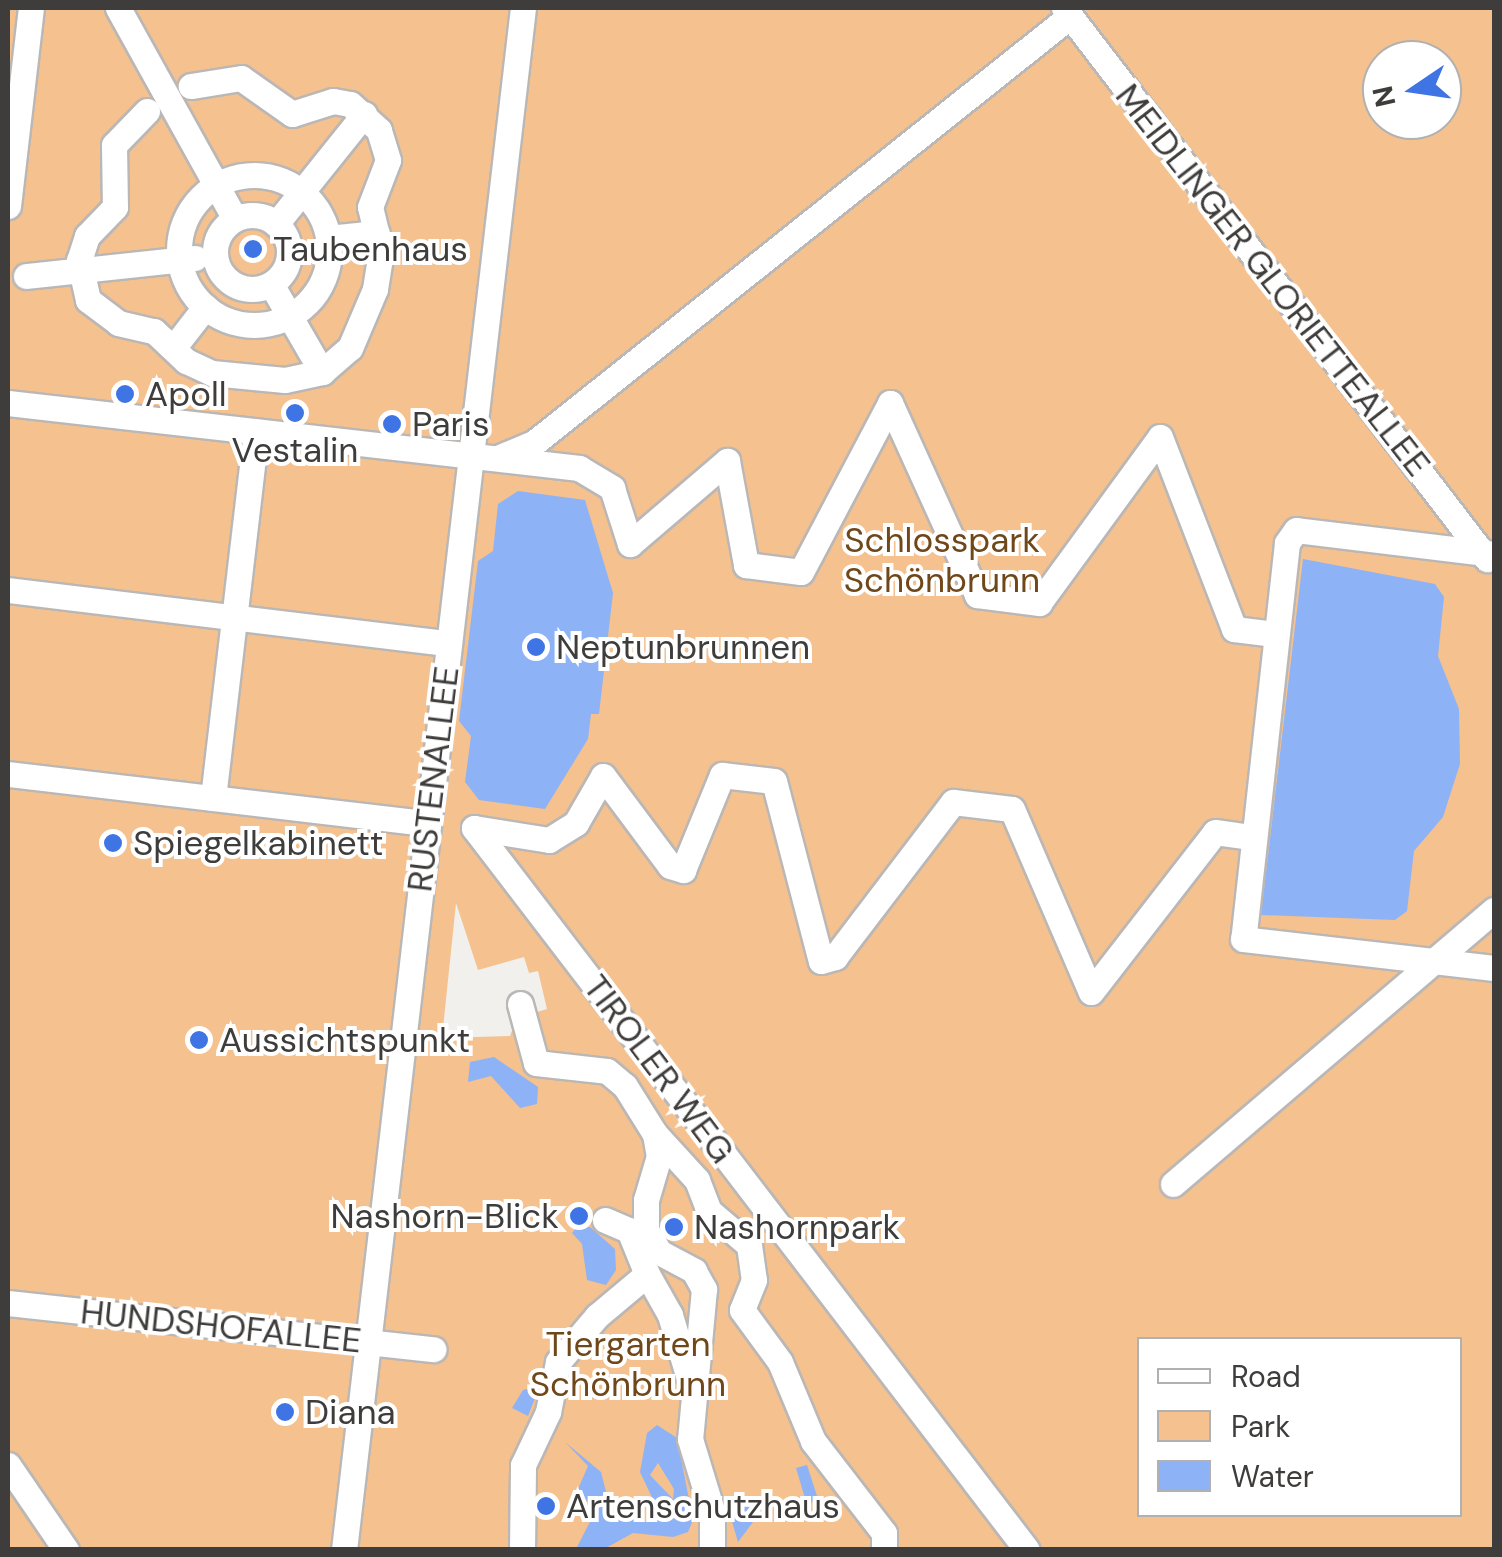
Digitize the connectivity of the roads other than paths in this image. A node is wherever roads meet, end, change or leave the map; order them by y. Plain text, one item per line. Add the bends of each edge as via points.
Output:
1 (31, 8) edge
2 (118, 8) edge
3 (522, 8) edge
4 (1067, 12) edge
5 (191, 86) dead end
6 (147, 111) dead end
7 (364, 114) junction
8 (216, 185) junction
9 (302, 192) junction
10 (8, 206) edge
11 (234, 220) junction
12 (276, 224) junction
13 (378, 233) junction
14 (328, 238) junction
15 (215, 255) junction
16 (180, 260) junction
17 (78, 274) junction
18 (26, 276) dead end
19 (271, 284) junction
20 (204, 307) junction
21 (290, 316) junction
22 (174, 347) junction
23 (322, 372) junction
24 (8, 403) edge
25 (256, 432) junction
26 (483, 457) junction
27 (1490, 558) edge
28 (8, 590) edge
29 (234, 617) junction
30 (1276, 634) junction
31 (449, 643) junction
32 (8, 774) edge
33 (213, 798) junction
34 (428, 823) junction
35 (1250, 837) junction
36 (1494, 910) edge
37 (1433, 963) junction
38 (1494, 968) edge
39 (520, 1004) dead end
40 (655, 1134) junction
41 (1174, 1184) dead end
42 (605, 1220) dead end
43 (646, 1274) junction
44 (8, 1303) edge
45 (368, 1342) junction
46 (434, 1350) dead end
47 (692, 1387) junction
48 (8, 1465) edge
49 (66, 1550) edge
50 (344, 1550) edge
51 (522, 1550) edge
52 (712, 1550) edge
53 (884, 1550) edge
54 (1026, 1550) edge

1 - 10 street
2 - 8 street
3 - 26 street, RUSTENALLEE
4 - 26 street via 535,442
4 - 27 street, MEIDLINGER GLORIETTEALLEE
5 - 7 street via 241,78 292,114 333,101
6 - 17 street via 114,144 115,207 87,236
7 - 9 street
7 - 13 street via 379,130 388,160 370,207
8 - 9 street via 256,175
8 - 11 street
8 - 16 street via 190,212
9 - 12 street
9 - 14 street
11 - 12 street via 258,216
11 - 15 street via 218,238
12 - 19 street via 289,256
13 - 14 street
13 - 23 street via 375,289 350,348
14 - 21 street via 322,283
15 - 16 street
15 - 19 street via 235,285
16 - 17 street
16 - 20 street
17 - 18 street
17 - 22 street via 97,312 154,331
19 - 21 street
20 - 21 street via 252,326
20 - 22 street
21 - 23 street
22 - 23 street via 212,373 285,380
24 - 25 street
25 - 26 street
25 - 29 street
26 - 30 street via 579,468 612,488 630,544 727,461 746,565 801,572 890,403 976,595 1039,603 1160,437 1234,629
26 - 31 street, RUSTENALLEE
27 - 30 street via 1296,530 1287,543
28 - 29 street
29 - 31 street
29 - 33 street
30 - 35 street
31 - 34 street, RUSTENALLEE
32 - 33 street
33 - 34 street
34 - 45 street, RUSTENALLEE
35 - 37 street via 1243,939
35 - 54 street, TIROLER WEG via 1216,832 1091,992 1012,808 953,802 834,957 821,961 774,780 722,775 683,870 670,866 604,776 576,823 549,840 474,828
36 - 37 street
37 - 38 street
37 - 41 street
39 - 40 street via 536,1063 607,1071 625,1086
40 - 47 street via 659,1156 646,1200 646,1230 659,1252 694,1272 704,1289
40 - 53 street via 698,1180 709,1212 749,1246 753,1289 742,1310 780,1362 813,1441 884,1533
42 - 43 street via 628,1230
43 - 47 street via 670,1315
43 - 51 street via 547,1359 552,1401 523,1466
44 - 45 street, HUNDSHOFALLEE
45 - 46 street, HUNDSHOFALLEE
45 - 50 street, RUSTENALLEE
47 - 52 street via 691,1456 712,1512
48 - 49 street

